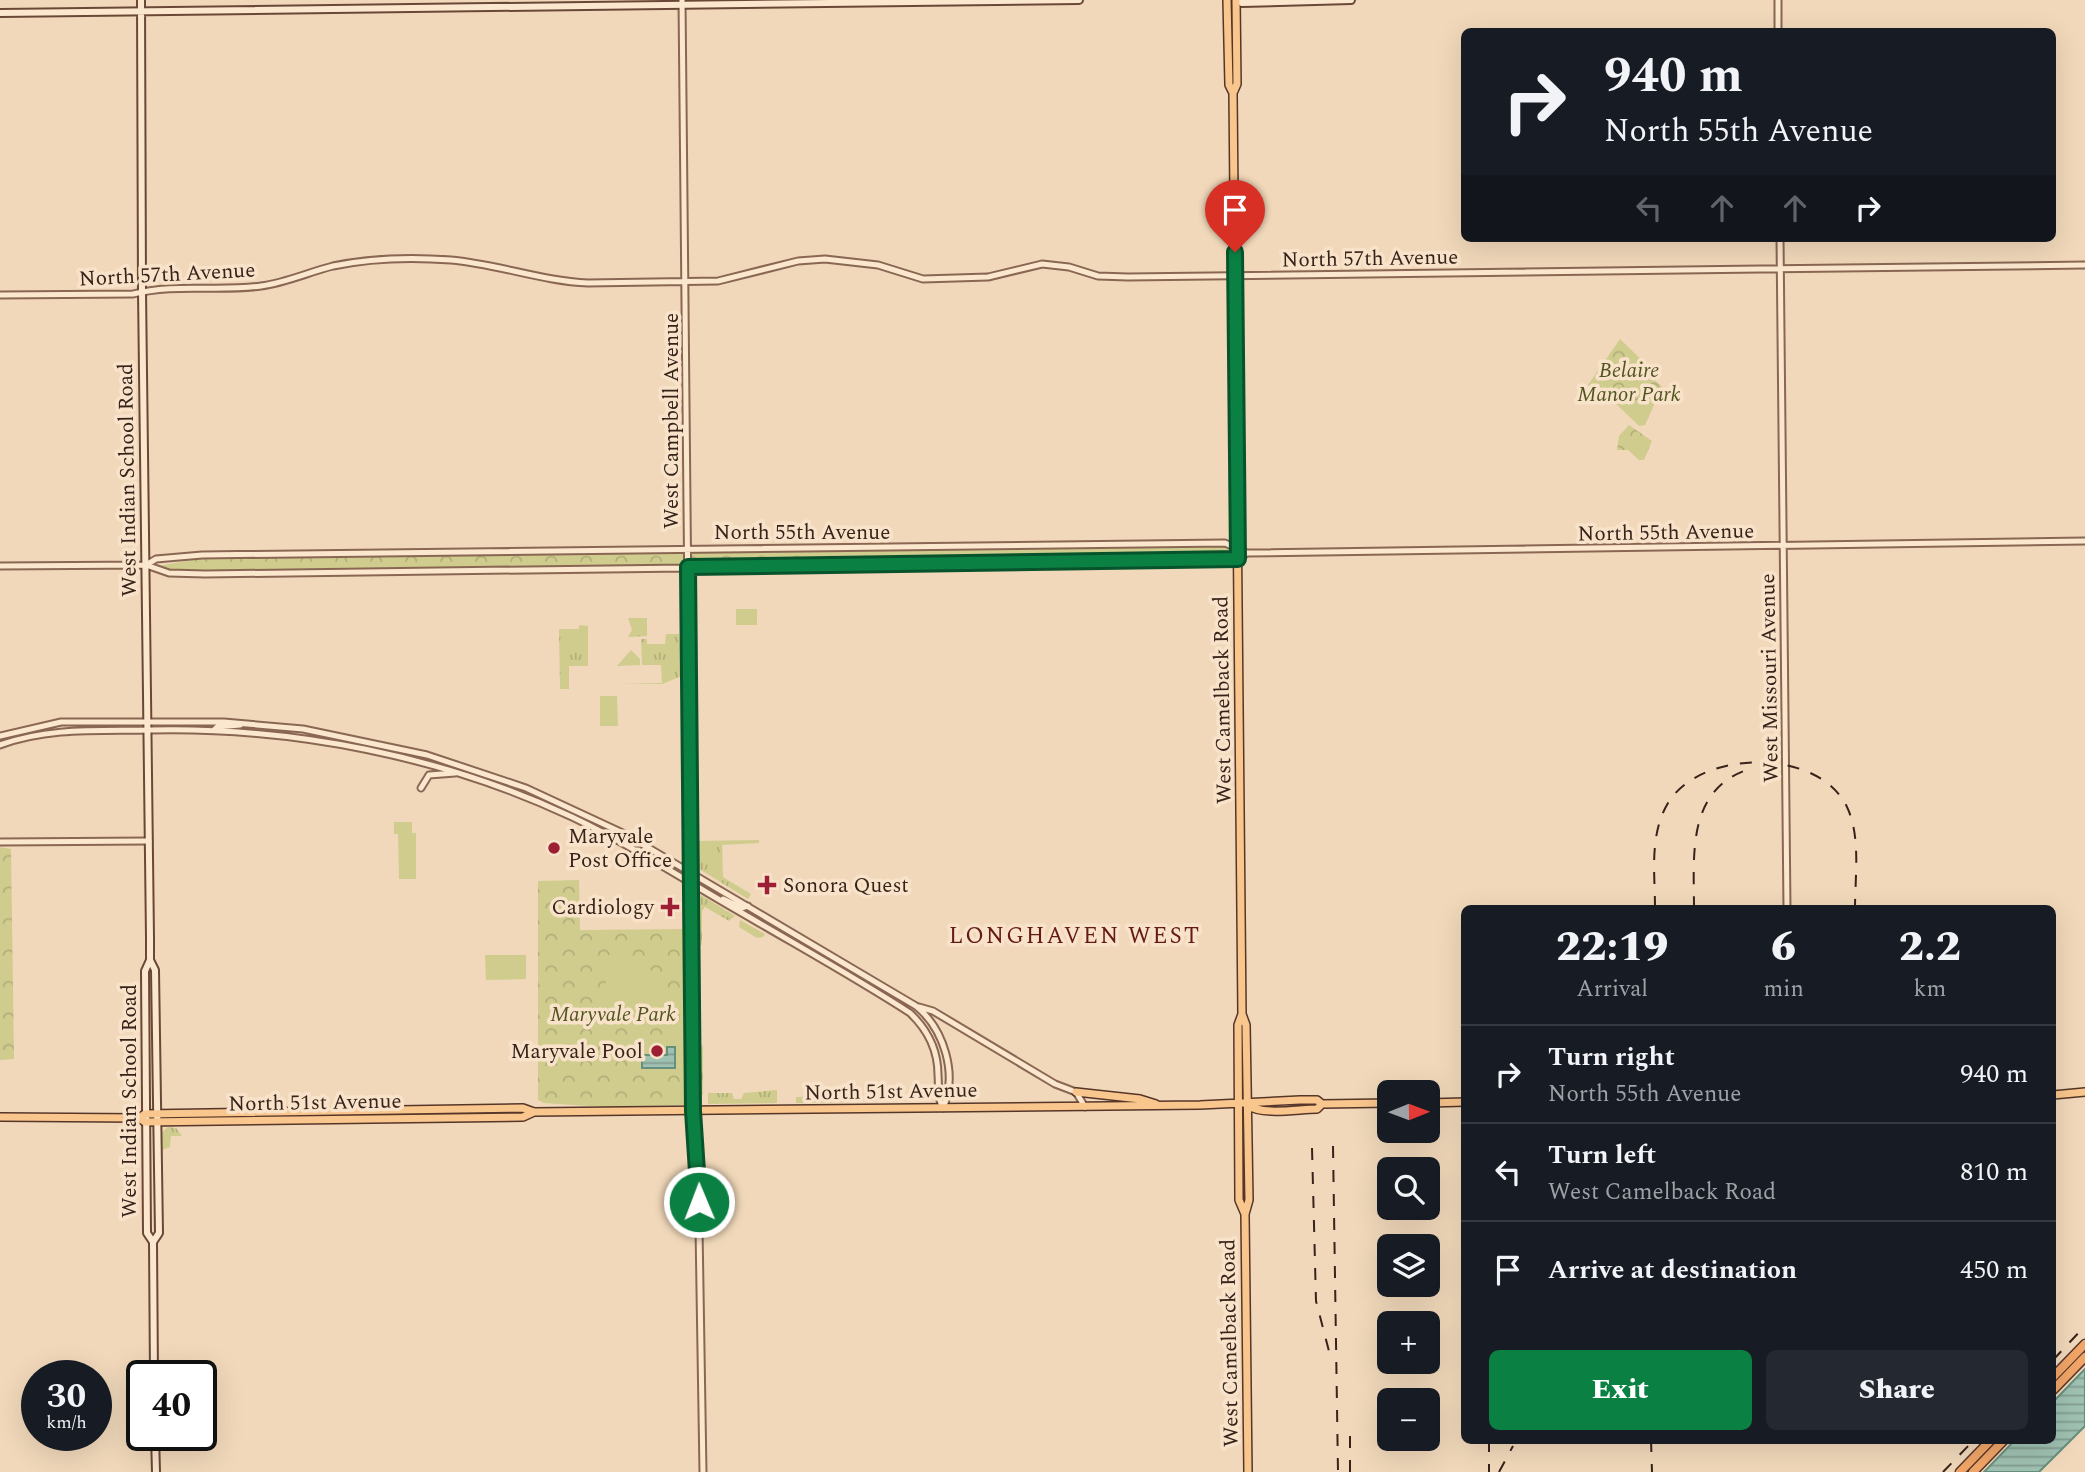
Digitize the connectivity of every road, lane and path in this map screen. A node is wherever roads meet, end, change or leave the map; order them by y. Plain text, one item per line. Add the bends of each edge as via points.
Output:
1 (141, 0) edge
2 (1079, 0) edge
3 (1227, 0) edge
4 (1237, 0) edge
5 (1351, 0) edge
6 (1778, 0) edge
7 (682, 2) edge
8 (142, 10) junction
9 (0, 13) edge
10 (1778, 28) edge
11 (1233, 93) junction
12 (1780, 242) edge
13 (2085, 265) edge
14 (1781, 268) junction
15 (1235, 276) junction
16 (685, 282) junction
17 (142, 291) junction
18 (0, 295) edge
19 (2085, 541) edge
20 (1238, 546) junction
21 (1783, 546) junction
22 (687, 549) junction
23 (1247, 553) junction
24 (1238, 559) junction
25 (146, 565) junction
26 (0, 566) edge
27 (688, 567) junction
28 (148, 721) junction
29 (247, 724) junction
30 (148, 730) junction
31 (214, 731) junction
32 (0, 736) edge
33 (0, 745) edge
34 (457, 773) junction
35 (421, 788) dead end
36 (149, 841) junction
37 (0, 842) edge
38 (691, 872) junction
39 (691, 884) junction
40 (713, 897) junction
41 (1787, 905) edge
42 (748, 906) junction
43 (771, 920) junction
44 (772, 931) junction
45 (150, 960) junction
46 (916, 1006) junction
47 (1076, 1092) junction
48 (2085, 1092) edge
49 (2056, 1095) edge
50 (1440, 1102) edge
51 (1461, 1102) edge
52 (1377, 1103) edge
53 (1243, 1105) junction
54 (1160, 1106) junction
55 (1085, 1107) junction
56 (943, 1108) junction
57 (693, 1111) junction
58 (0, 1117) edge
59 (143, 1118) junction
60 (157, 1118) junction
61 (153, 1242) junction
62 (2085, 1344) edge
63 (2085, 1357) edge
64 (154, 1360) edge
65 (2056, 1374) edge
66 (2056, 1388) edge
67 (1987, 1444) edge
68 (2000, 1444) edge
69 (155, 1451) edge
70 (156, 1472) edge
71 (703, 1472) edge
72 (1248, 1472) edge
73 (1960, 1472) edge
74 (1973, 1472) edge

1 - 8 main road, West Indian School Road
2 - 7 main road
3 - 11 main road, West Camelback Road
4 - 5 main road
4 - 11 main road, West Camelback Road via 1237,84
6 - 10 street
7 - 8 main road
7 - 16 street, West Campbell Avenue
8 - 9 main road
8 - 17 main road, West Indian School Road
11 - 15 main road, West Camelback Road
12 - 14 street, West Missouri Avenue
13 - 14 street, North 57th Avenue
14 - 15 street, North 57th Avenue
14 - 21 street, West Missouri Avenue
15 - 16 street, North 57th Avenue via 1098,276 1042,264 980,278 923,279 878,265 825,259 798,261 730,280
15 - 20 main road, West Camelback Road
16 - 17 street, North 57th Avenue via 566,282 522,270 415,259 335,266 263,286
16 - 22 street, West Campbell Avenue
17 - 18 street, North 57th Avenue
17 - 25 main road, West Indian School Road
19 - 21 street, North 55th Avenue
20 - 22 street, North 55th Avenue via 1225,542
20 - 23 street
20 - 24 main road, West Camelback Road
21 - 23 street, North 55th Avenue
21 - 41 street, West Missouri Avenue
22 - 25 street, North 55th Avenue via 202,555 156,559
22 - 27 street, West Campbell Avenue
23 - 24 street
24 - 27 street, North 55th Avenue
24 - 53 main road, West Camelback Road via 1242,1014 1238,1025
25 - 26 street, North 55th Avenue
25 - 27 street, North 55th Avenue via 169,573 205,574
25 - 28 main road, West Indian School Road
27 - 38 street, West Campbell Avenue
28 - 29 street
28 - 30 main road, West Indian School Road
28 - 32 street via 53,723
29 - 31 street
29 - 38 street via 370,741 469,767 583,813
30 - 31 street
30 - 33 street via 49,732
30 - 36 main road, West Indian School Road
31 - 34 street via 320,741
34 - 35 street via 429,775
34 - 39 street via 570,816
36 - 37 street
36 - 45 main road, West Indian School Road
38 - 39 street, West Campbell Avenue
38 - 42 street
39 - 40 street
39 - 57 street, West Campbell Avenue
40 - 42 street
40 - 44 street
42 - 43 street
43 - 44 street
43 - 46 street
44 - 56 street via 919,1022 936,1052 938,1099
45 - 59 main road, West Indian School Road via 145,971
45 - 60 main road, West Indian School Road via 155,970
46 - 47 street via 933,1011
46 - 56 street via 936,1027 944,1045 948,1090
47 - 54 main road via 1140,1099
47 - 55 street
48 - 49 main road
50 - 51 main road
52 - 53 main road, North 51st Avenue via 1300,1100
53 - 54 main road, North 51st Avenue
53 - 72 main road, West Camelback Road via 1239,1200 1245,1214
54 - 55 main road, North 51st Avenue
55 - 56 main road, North 51st Avenue
56 - 57 main road, North 51st Avenue
57 - 60 main road, North 51st Avenue
57 - 71 street, West Campbell Avenue
58 - 59 main road, North 51st Avenue
59 - 60 main road, North 51st Avenue
59 - 61 main road, West Indian School Road via 147,1233
60 - 61 main road, West Indian School Road via 159,1233
61 - 64 main road, West Indian School Road
62 - 65 highway
63 - 66 highway
67 - 73 highway
68 - 74 highway
69 - 70 main road

